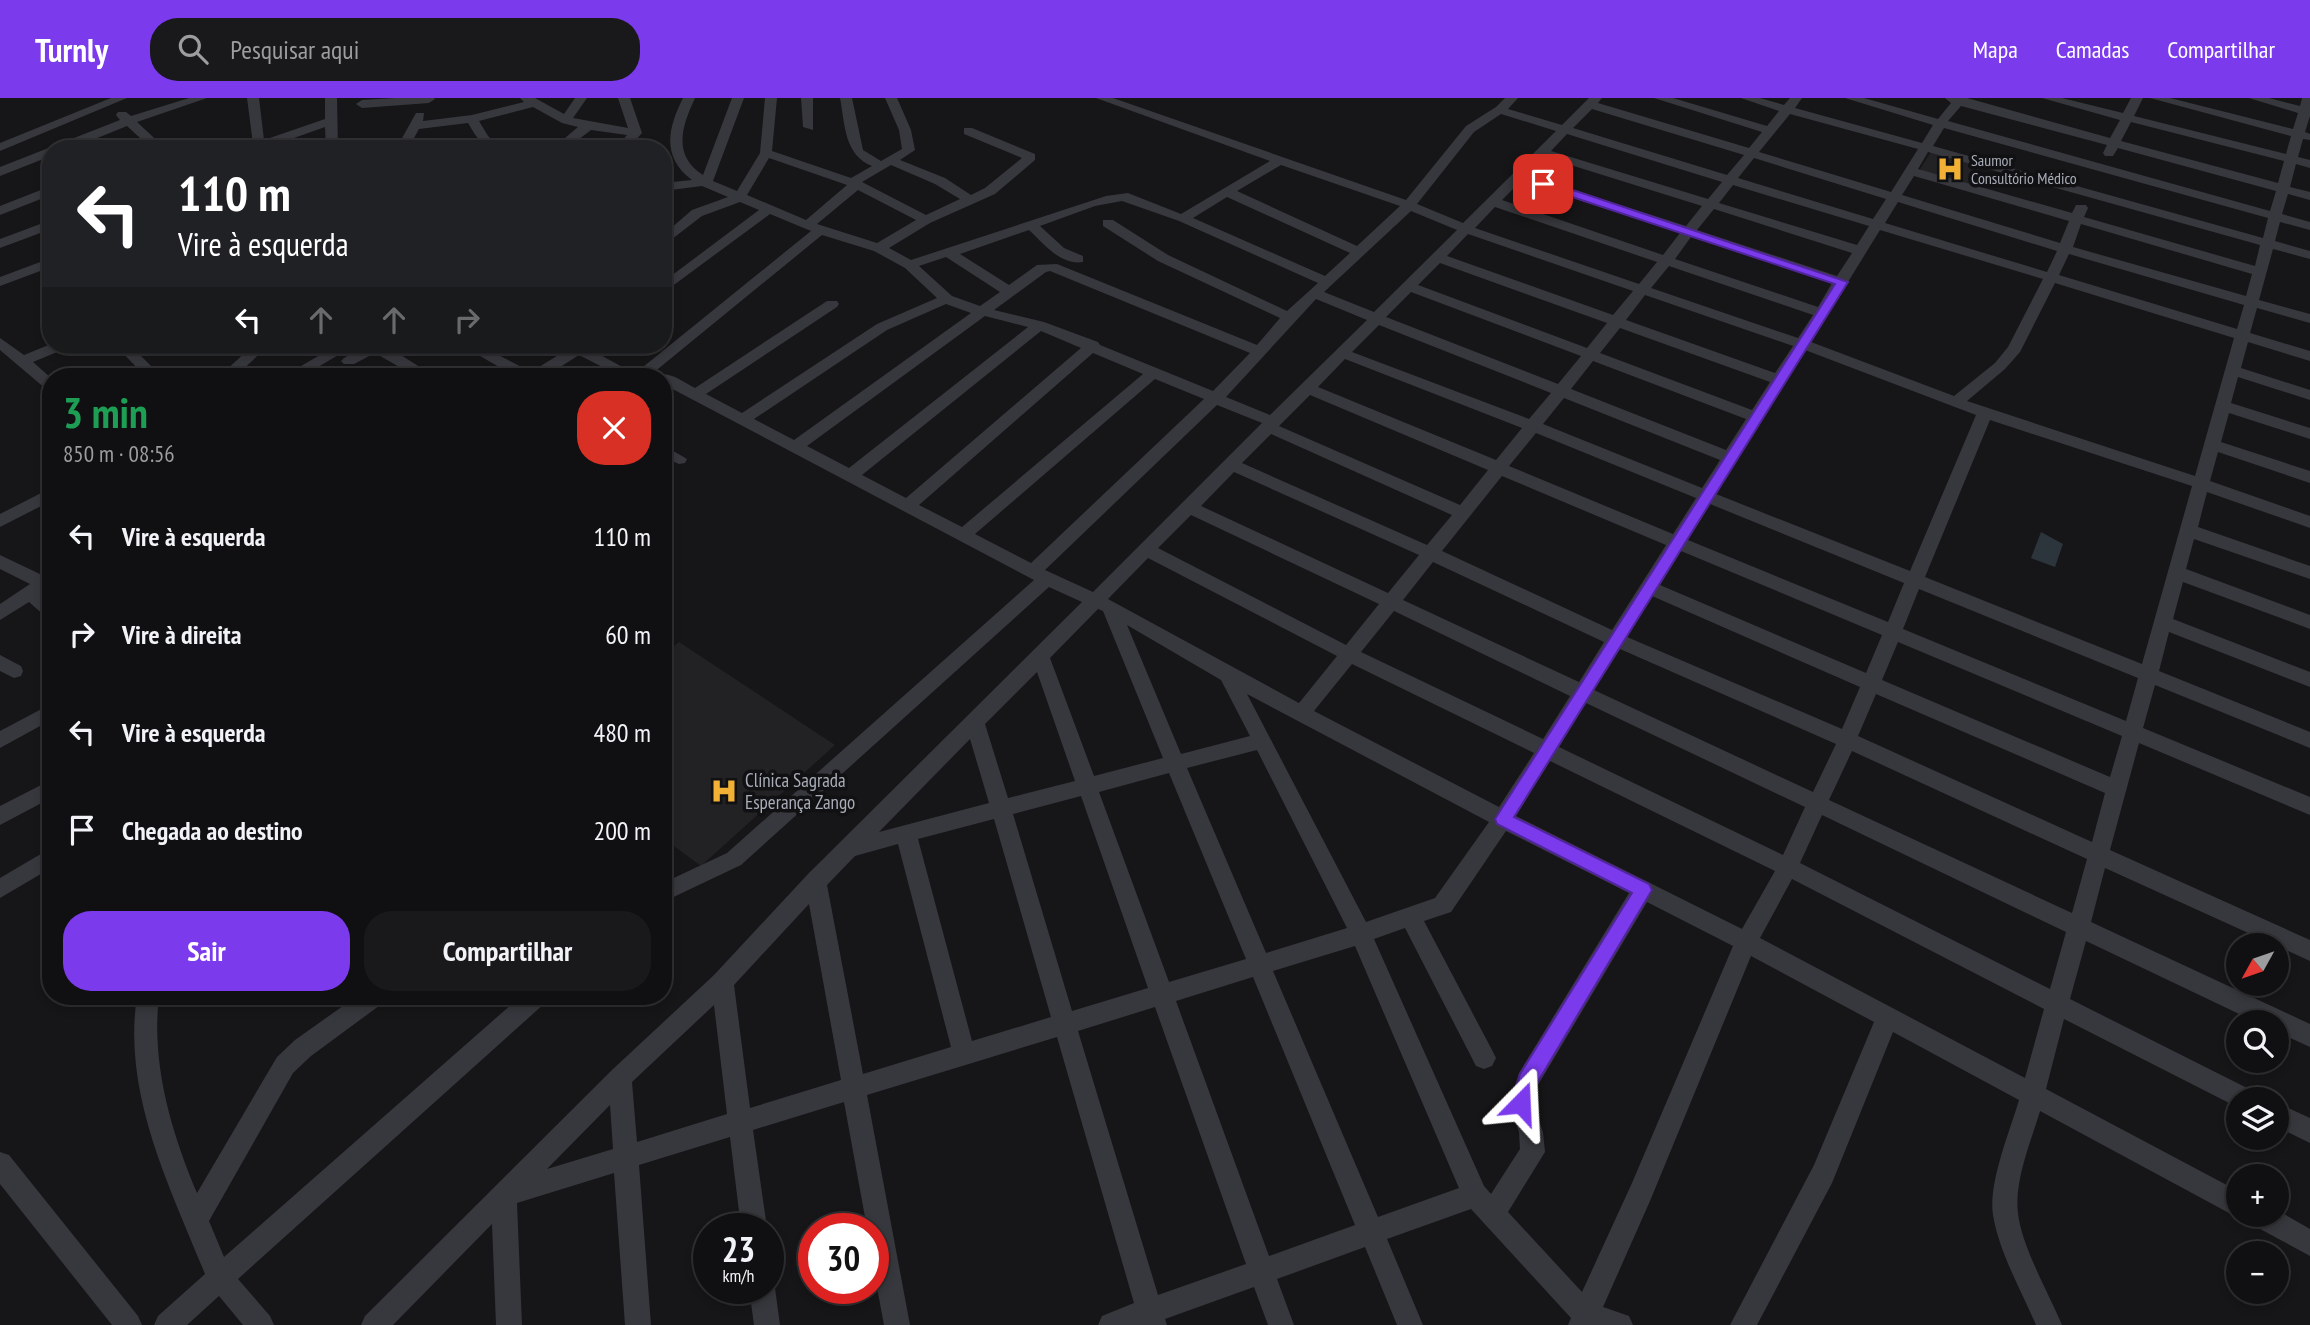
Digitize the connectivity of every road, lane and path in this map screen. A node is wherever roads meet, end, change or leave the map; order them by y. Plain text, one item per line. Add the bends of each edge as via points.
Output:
1 (121, 98) edge
2 (201, 98) edge
3 (253, 98) edge
4 (331, 98) edge
5 (581, 98) edge
6 (624, 98) edge
7 (689, 98) edge
8 (738, 98) edge
9 (771, 98) edge
10 (807, 98) edge
11 (846, 98) edge
12 (891, 98) edge
13 (1102, 98) edge
14 (1512, 98) edge
15 (1660, 98) edge
16 (1747, 98) edge
17 (1851, 98) edge
18 (2048, 98) edge
19 (2137, 98) edge
20 (2157, 98) edge
21 (2255, 98) edge
22 (429, 99) edge
23 (1956, 99) edge
24 (103, 101) edge
25 (530, 101) edge
26 (1593, 101) edge
27 (362, 104) dead end
28 (1791, 104) edge
29 (2307, 107) edge
30 (1500, 110) junction
31 (472, 119) junction
32 (2128, 119) junction
33 (566, 120) junction
34 (128, 121) junction
35 (331, 121) junction
36 (1940, 124) junction
37 (414, 126) junction
38 (588, 126) junction
39 (809, 127) dead end
40 (1565, 128) junction
41 (1769, 130) junction
42 (968, 131) dead end
43 (636, 133) junction
44 (2304, 135) edge
45 (80, 140) edge
46 (150, 140) edge
47 (255, 140) edge
48 (275, 140) edge
49 (332, 140) edge
50 (407, 140) edge
51 (485, 140) edge
52 (570, 140) edge
53 (629, 140) edge
54 (2114, 145) junction
55 (0, 147) edge
56 (1925, 148) junction
57 (1542, 152) junction
58 (766, 153) junction
59 (1750, 154) junction
60 (42, 155) edge
61 (2290, 159) junction
62 (1280, 160) junction
63 (884, 162) junction
64 (2310, 164) edge
65 (2101, 168) junction
66 (1911, 171) junction
67 (0, 172) edge
68 (1518, 176) junction
69 (1731, 179) junction
70 (705, 183) junction
71 (855, 183) junction
72 (672, 185) edge
73 (2283, 189) junction
74 (1227, 192) junction
75 (42, 194) edge
76 (2089, 194) junction
77 (2310, 196) edge
78 (740, 197) junction
79 (1894, 197) junction
80 (970, 200) junction
81 (1494, 202) junction
82 (1710, 204) junction
83 (1409, 205) junction
84 (770, 208) junction
85 (0, 211) edge
86 (2275, 216) junction
87 (1183, 218) junction
88 (2075, 218) junction
89 (925, 220) junction
90 (1108, 223) dead end
91 (1878, 224) junction
92 (1031, 225) junction
93 (2310, 226) edge
94 (814, 227) junction
95 (42, 228) edge
96 (1466, 229) junction
97 (1689, 232) junction
98 (672, 234) edge
99 (0, 244) edge
100 (2267, 244) junction
101 (879, 248) junction
102 (2065, 249) junction
103 (946, 251) junction
104 (1861, 251) junction
105 (1360, 252) junction
106 (2310, 255) edge
107 (1438, 257) junction
108 (1077, 259) dead end
109 (1667, 260) junction
110 (910, 265) junction
111 (42, 266) edge
112 (2261, 272) junction
113 (2051, 277) junction
114 (0, 282) edge
115 (672, 282) edge
116 (1328, 282) junction
117 (1842, 282) junction
118 (1409, 286) junction
119 (1644, 289) junction
120 (1008, 291) junction
121 (1315, 294) junction
122 (947, 299) junction
123 (2253, 302) junction
124 (832, 304) dead end
125 (979, 311) junction
126 (1822, 313) junction
127 (1289, 317) junction
128 (2310, 318) edge
129 (1375, 320) junction
130 (1617, 321) junction
131 (1039, 325) junction
132 (2241, 335) junction
133 (0, 342) edge
134 (1802, 344) junction
135 (1093, 345) junction
136 (1259, 351) junction
137 (1342, 352) junction
138 (42, 353) edge
139 (131, 354) edge
140 (249, 354) edge
141 (332, 354) edge
142 (362, 354) edge
143 (389, 354) edge
144 (485, 354) edge
145 (566, 354) edge
146 (589, 354) edge
147 (616, 354) edge
148 (1590, 354) junction
149 (2310, 356) edge
150 (22, 361) junction
151 (349, 361) dead end
152 (146, 368) edge
153 (235, 368) edge
154 (306, 368) edge
155 (413, 368) edge
156 (511, 368) edge
157 (547, 368) edge
158 (616, 368) edge
159 (643, 368) edge
160 (664, 368) edge
161 (2231, 370) junction
162 (1154, 372) junction
163 (42, 378) edge
164 (1779, 380) junction
165 (672, 383) edge
166 (1307, 388) junction
167 (1561, 391) junction
168 (695, 395) junction
169 (2310, 396) edge
170 (672, 398) edge
171 (1214, 399) junction
172 (1956, 402) junction
173 (2222, 405) junction
174 (1985, 413) junction
175 (1757, 418) junction
176 (742, 420) junction
177 (724, 424) dead end
178 (1270, 425) junction
179 (1534, 426) junction
180 (2310, 434) edge
181 (2211, 444) junction
182 (795, 447) junction
183 (672, 455) edge
184 (1730, 458) junction
185 (679, 459) dead end
186 (1232, 465) junction
187 (1499, 468) junction
188 (850, 476) junction
189 (2310, 477) edge
190 (2200, 482) junction
191 (1705, 497) junction
192 (42, 499) edge
193 (907, 506) junction
194 (1189, 507) junction
195 (1463, 513) junction
196 (0, 522) edge
197 (2310, 522) edge
198 (2187, 530) junction
199 (963, 535) junction
200 (1676, 542) junction
201 (1145, 549) junction
202 (1432, 554) junction
203 (0, 561) edge
204 (2175, 572) junction
205 (2310, 573) edge
206 (1040, 575) junction
207 (1916, 581) junction
208 (41, 584) edge
209 (1650, 588) junction
210 (1391, 602) junction
211 (1102, 605) junction
212 (0, 613) edge
213 (2162, 622) junction
214 (2310, 622) edge
215 (1894, 630) junction
216 (1616, 640) junction
217 (1349, 654) junction
218 (1041, 658) junction
219 (2147, 674) junction
220 (1228, 675) junction
221 (2310, 680) edge
222 (1869, 685) junction
223 (1582, 694) junction
224 (1302, 713) junction
225 (42, 716) edge
226 (975, 721) junction
227 (2132, 731) junction
228 (0, 740) edge
229 (1847, 740) junction
230 (2310, 740) edge
231 (1262, 741) junction
232 (1546, 751) junction
233 (1175, 764) junction
234 (1089, 786) junction
235 (2116, 789) junction
236 (42, 793) edge
237 (1817, 804) junction
238 (2310, 806) edge
239 (1000, 809) junction
240 (0, 816) edge
241 (1503, 819) junction
242 (906, 834) junction
243 (848, 849) junction
244 (2098, 853) junction
245 (42, 863) edge
246 (1788, 867) junction
247 (816, 881) junction
248 (0, 889) edge
249 (672, 889) edge
250 (1643, 890) junction
251 (1410, 917) junction
252 (2078, 926) junction
253 (1361, 934) junction
254 (1746, 942) junction
255 (2310, 951) edge
256 (1259, 965) junction
257 (722, 982) junction
258 (1160, 995) junction
259 (147, 1005) edge
260 (363, 1005) edge
261 (527, 1005) edge
262 (2057, 1005) junction
263 (1887, 1019) junction
264 (1062, 1023) junction
265 (2310, 1036) edge
266 (964, 1053) junction
267 (1484, 1058) dead end
268 (621, 1078) junction
269 (854, 1090) junction
270 (2226, 1090) edge
271 (2032, 1093) junction
272 (2289, 1121) edge
273 (740, 1122) junction
274 (2310, 1131) edge
275 (625, 1157) junction
276 (0, 1164) edge
277 (505, 1194) junction
278 (2226, 1198) edge
279 (1484, 1204) junction
280 (752, 1213) edge
281 (195, 1221) junction
282 (2281, 1227) edge
283 (1371, 1232) junction
284 (2310, 1243) edge
285 (1262, 1271) junction
286 (220, 1278) junction
287 (764, 1304) edge
288 (1152, 1318) edge
289 (1583, 1320) edge
290 (129, 1325) edge
291 (167, 1325) edge
292 (261, 1325) edge
293 (374, 1325) edge
294 (509, 1325) edge
295 (638, 1325) edge
296 (767, 1325) edge
297 (897, 1325) edge
298 (1111, 1325) edge
299 (1281, 1325) edge
300 (1410, 1325) edge
301 (1620, 1325) edge
302 (1743, 1325) edge
303 (2049, 1325) edge

1 - 24 street
2 - 34 street
3 - 47 street
4 - 35 street
5 - 33 street
6 - 43 street
7 - 70 street via 675,138 675,153 692,175
8 - 70 street
9 - 58 street
10 - 39 street
11 - 63 street via 857,151 865,159
12 - 63 street via 910,147
13 - 62 street
14 - 30 street
15 - 41 street
16 - 28 street
17 - 36 street
18 - 32 street
19 - 32 street
20 - 44 street
21 - 29 street
22 - 27 street
22 - 37 street
23 - 36 street
23 - 54 street
24 - 34 street
24 - 55 street
25 - 31 street
25 - 33 street
26 - 40 street
26 - 59 street
28 - 41 street
28 - 56 street
29 - 44 street
30 - 40 street
30 - 83 street via 1470,129
31 - 37 street
31 - 51 street
32 - 54 street
32 - 61 street
33 - 38 street
34 - 45 street
34 - 46 street
35 - 48 street
35 - 49 street
36 - 56 street
36 - 65 street
37 - 50 street
38 - 43 street
38 - 52 street
40 - 57 street
40 - 69 street
41 - 59 street
42 - 80 street via 1031,157 990,191
43 - 53 street
44 - 61 street
54 - 65 street
54 - 73 street
56 - 66 street
56 - 76 street
57 - 68 street
57 - 82 street
58 - 71 street
58 - 78 street
59 - 69 street
59 - 79 street
60 - 67 street
61 - 64 street
61 - 73 street
62 - 74 street
62 - 83 street
63 - 71 street
63 - 80 street via 940,181
65 - 76 street
65 - 86 street
66 - 79 street
66 - 88 street
68 - 81 street
68 - 97 street
69 - 82 street
69 - 91 street
70 - 72 street
70 - 78 street
71 - 89 street
71 - 94 street
73 - 77 street
73 - 86 street
74 - 87 street
74 - 105 street
75 - 85 street
76 - 88 street
76 - 100 street
78 - 84 street
78 - 98 street via 696,213
79 - 91 street
79 - 102 street
80 - 89 street
81 - 96 street
81 - 109 street
82 - 97 street
82 - 104 street
83 - 96 street
83 - 105 street
84 - 94 street
84 - 115 street
86 - 93 street
86 - 100 street
87 - 92 street via 1126,197
87 - 116 street
88 - 102 street
88 - 112 street
89 - 101 street
90 - 127 street via 1177,265
91 - 104 street
91 - 113 street
92 - 103 street
92 - 108 street via 1059,251
94 - 101 street
94 - 160 street
95 - 99 street
96 - 107 street
96 - 119 street
97 - 109 street
97 - 117 street
100 - 106 street
100 - 112 street
101 - 110 street
102 - 113 street
102 - 123 street
103 - 110 street
103 - 120 street
104 - 117 street
105 - 116 street
107 - 118 street
107 - 130 street
109 - 119 street
109 - 126 street
110 - 122 street
111 - 114 street
112 - 123 street
113 - 132 street
113 - 172 street via 2009,357
116 - 121 street
117 - 126 street
118 - 129 street
118 - 148 street
119 - 130 street
119 - 134 street
120 - 125 street
120 - 136 street via 1042,268 1052,267
121 - 127 street
121 - 129 street
122 - 125 street
122 - 176 street via 882,327
123 - 128 street
123 - 132 street
124 - 168 street
125 - 131 street
125 - 182 street
126 - 134 street
127 - 136 street
129 - 137 street
129 - 167 street
130 - 148 street
130 - 164 street
131 - 135 street
131 - 188 street
132 - 149 street
132 - 161 street
133 - 150 street
134 - 164 street
134 - 172 street
135 - 162 street
135 - 193 street
136 - 171 street
137 - 166 street
137 - 179 street
138 - 150 street
139 - 152 street
140 - 153 street
141 - 154 street
142 - 151 street
143 - 155 street
144 - 156 street
145 - 157 street
146 - 158 street
147 - 159 street
148 - 167 street
148 - 175 street
150 - 163 street
161 - 169 street
161 - 173 street
162 - 171 street
162 - 199 street
164 - 175 street
165 - 168 street
166 - 178 street
166 - 187 street
167 - 179 street
167 - 184 street
168 - 176 street
170 - 177 street
171 - 178 street
171 - 206 street
172 - 174 street
173 - 180 street
173 - 181 street
174 - 190 street
174 - 207 street
175 - 184 street
176 - 182 street
178 - 186 street
178 - 195 street
179 - 187 street
179 - 191 street
181 - 189 street
181 - 190 street
182 - 188 street
183 - 185 street
184 - 191 street
186 - 194 street
186 - 202 street
187 - 195 street
187 - 200 street
188 - 193 street
190 - 197 street
190 - 198 street
191 - 200 street
191 - 207 street
192 - 196 street
193 - 199 street
194 - 201 street
194 - 210 street
195 - 202 street
198 - 204 street
198 - 205 street
199 - 206 street
200 - 209 street
200 - 215 street
201 - 211 street
201 - 217 street
202 - 210 street
202 - 216 street
203 - 208 street
204 - 213 street
204 - 214 street
206 - 211 street
206 - 249 street via 734,859
207 - 215 street
207 - 219 street
208 - 212 street
209 - 216 street
209 - 222 street
210 - 217 street
210 - 223 street
211 - 218 street
211 - 220 street
211 - 233 street
213 - 219 street
213 - 221 street
215 - 222 street
215 - 227 street
216 - 223 street
216 - 229 street
217 - 224 street
217 - 232 street
218 - 226 street
218 - 234 street
219 - 227 street
219 - 230 street
220 - 224 street
220 - 231 street
222 - 229 street
222 - 235 street
223 - 232 street
223 - 237 street
224 - 241 street
225 - 228 street
226 - 239 street
226 - 243 street
227 - 235 street
227 - 238 street
229 - 237 street
229 - 244 street
231 - 233 street
231 - 253 street
232 - 241 street
232 - 246 street
233 - 234 street
233 - 256 street
234 - 239 street
234 - 258 street
235 - 244 street
236 - 240 street
237 - 246 street
237 - 252 street
239 - 242 street
239 - 264 street
241 - 250 street
241 - 251 street via 1443,905
242 - 243 street
242 - 266 street
243 - 247 street
244 - 252 street
244 - 255 street
245 - 248 street
246 - 254 street
246 - 262 street
247 - 257 street
247 - 269 street
250 - 254 street
250 - 279 street via 1527,1081 1521,1103 1533,1152
251 - 253 street
251 - 267 street
252 - 262 street
252 - 265 street
253 - 256 street
253 - 279 street
254 - 263 street
254 - 289 street
256 - 258 street
256 - 283 street
257 - 268 street
257 - 273 street
258 - 264 street
258 - 285 street
259 - 281 street via 149,1079 166,1148
260 - 281 street via 285,1065
261 - 286 street
262 - 270 street
262 - 271 street
263 - 271 street
263 - 302 street via 1823,1174
264 - 266 street
264 - 288 street
266 - 269 street
268 - 275 street
268 - 277 street
269 - 273 street
269 - 297 street
271 - 278 street
271 - 303 street via 2012,1162 2005,1213
272 - 274 street
273 - 275 street
273 - 280 street
275 - 277 street
275 - 295 street
276 - 290 street
277 - 293 street
277 - 294 street
279 - 283 street
279 - 289 street
281 - 286 street
282 - 284 street
283 - 285 street
283 - 300 street
285 - 288 street
285 - 299 street
286 - 291 street
286 - 292 street
287 - 296 street
288 - 298 street
289 - 301 street

